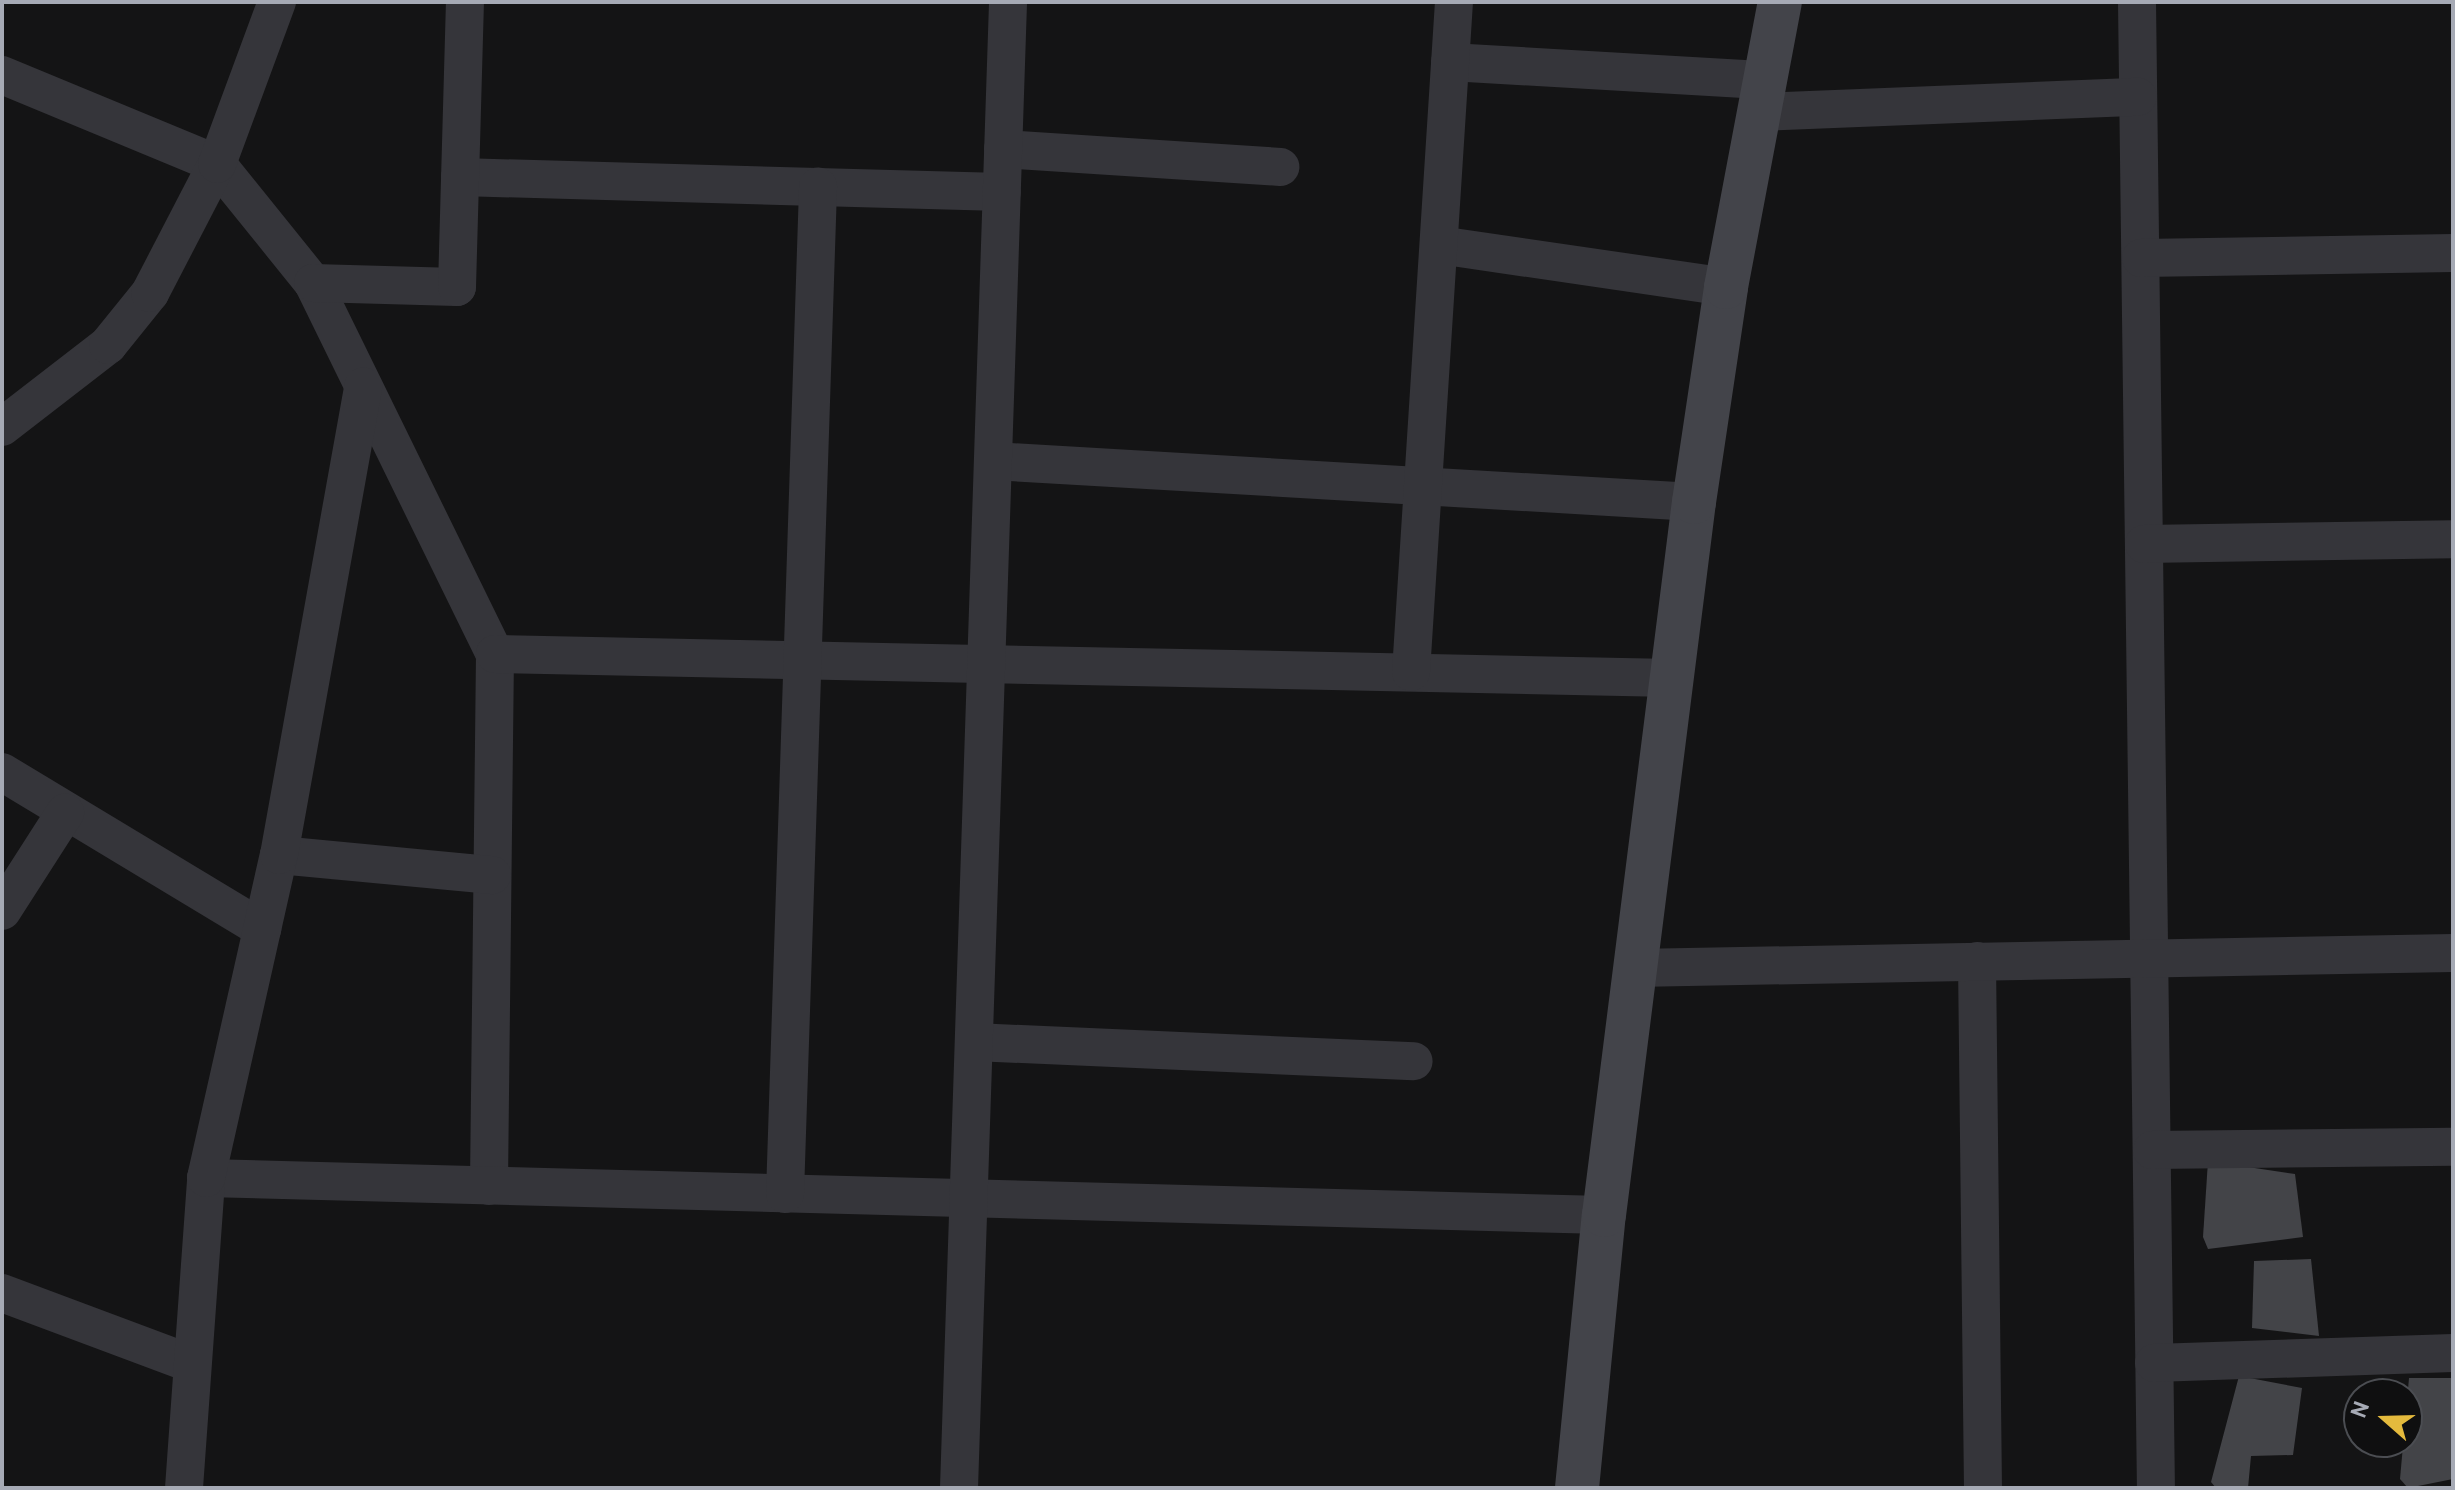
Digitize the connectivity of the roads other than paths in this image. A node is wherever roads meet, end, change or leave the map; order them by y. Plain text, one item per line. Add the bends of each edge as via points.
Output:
1 (277, 2) edge
2 (465, 2) edge
3 (1008, 2) edge
4 (1454, 2) edge
5 (1780, 2) edge
6 (2137, 2) edge
7 (1450, 62) junction
8 (2, 75) edge
9 (1762, 96) junction
10 (2138, 97) junction
11 (1003, 149) junction
12 (217, 164) junction
13 (1280, 167) dead end
14 (460, 177) junction
15 (818, 187) junction
16 (1002, 192) junction
17 (1439, 245) junction
18 (2453, 253) edge
19 (2141, 258) junction
20 (313, 283) junction
21 (1726, 287) junction
22 (363, 386) junction
23 (2, 427) edge
24 (993, 461) junction
25 (1423, 486) junction
26 (1694, 502) junction
27 (2453, 539) edge
28 (2144, 544) junction
29 (495, 654) junction
30 (802, 660) junction
31 (986, 664) junction
32 (1411, 672) junction
33 (1672, 678) junction
34 (2, 772) edge
35 (65, 813) junction
36 (279, 855) junction
37 (492, 875) junction
38 (2, 911) edge
39 (262, 929) junction
40 (2453, 953) edge
41 (2149, 958) junction
42 (1977, 961) junction
43 (1635, 968) junction
44 (974, 1042) junction
45 (1414, 1061) dead end
46 (2453, 1147) edge
47 (2152, 1150) junction
48 (206, 1178) junction
49 (489, 1186) junction
50 (785, 1194) junction
51 (969, 1198) junction
52 (1604, 1215) junction
53 (2, 1293) edge
54 (2453, 1353) edge
55 (189, 1363) junction
56 (2154, 1363) junction
57 (184, 1488) edge
58 (959, 1488) edge
59 (1577, 1488) edge
60 (1983, 1488) edge
61 (2156, 1488) edge

1 - 12 street
2 - 14 street
3 - 11 street
4 - 7 street
5 - 9 main road
6 - 10 street
7 - 9 street
7 - 17 street
8 - 12 street
9 - 10 street
9 - 21 main road
10 - 19 street
11 - 13 street
11 - 16 street
12 - 20 street
12 - 23 street via 158,280 108,345
14 - 15 street
14 - 20 street via 457,287
15 - 16 street
15 - 30 street
16 - 24 street
17 - 21 street
17 - 25 street
18 - 19 street
19 - 28 street
20 - 22 street
21 - 26 main road
22 - 29 street
22 - 36 street
24 - 25 street
24 - 31 street
25 - 26 street
25 - 32 street
26 - 33 main road
27 - 28 street
28 - 41 street
29 - 30 street
29 - 37 street
30 - 31 street
30 - 50 street
31 - 32 street
31 - 44 street
32 - 33 street
33 - 43 main road
34 - 35 street
35 - 38 street
35 - 39 street
36 - 37 street
36 - 39 street
37 - 49 street
39 - 48 street
40 - 41 street
41 - 42 street
41 - 47 street
42 - 43 street
42 - 60 street
43 - 52 main road
44 - 45 street
44 - 51 street
46 - 47 street
47 - 56 street
48 - 49 street
48 - 55 street
49 - 50 street
50 - 51 street
51 - 52 street
51 - 58 street
52 - 59 main road
53 - 55 street
54 - 56 street
55 - 57 street
56 - 61 street

